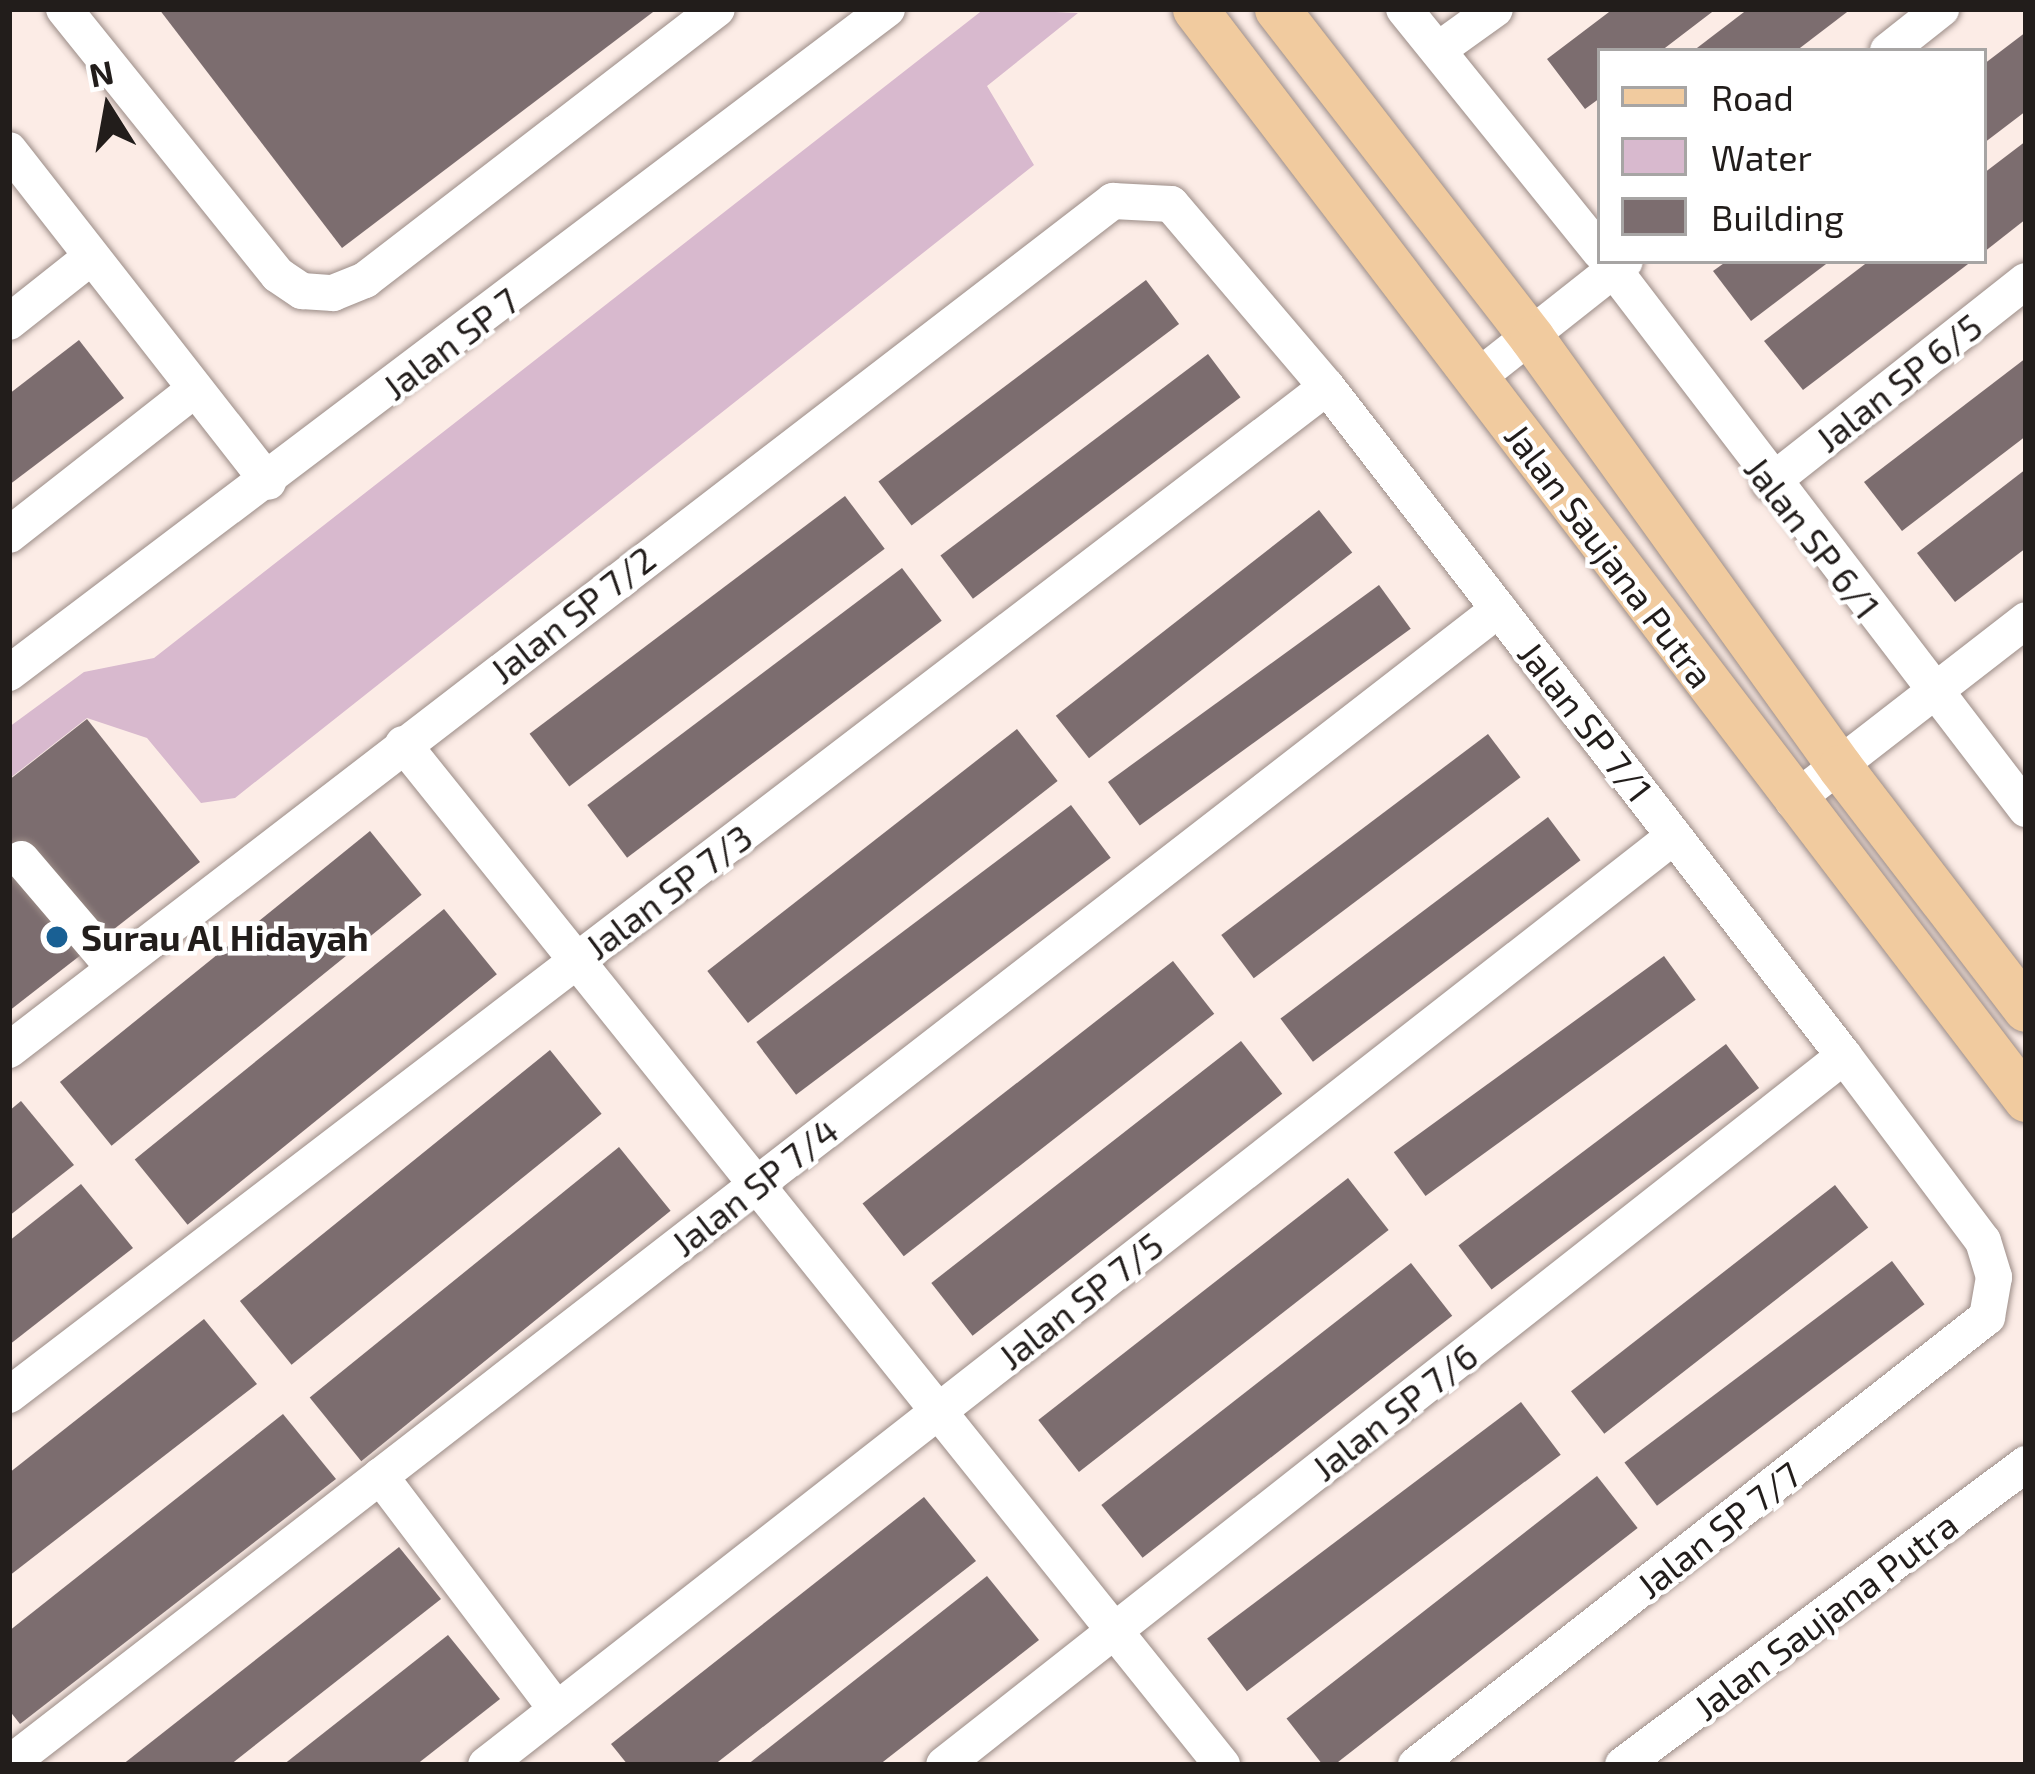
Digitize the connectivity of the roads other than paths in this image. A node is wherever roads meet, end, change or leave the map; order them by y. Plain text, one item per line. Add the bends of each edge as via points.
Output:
1 (64, 9) edge
2 (717, 9) edge
3 (887, 9) edge
4 (1195, 9) edge
5 (1276, 9) edge
6 (1404, 9) edge
7 (1495, 9) edge
8 (1941, 9) edge
9 (1892, 48) edge
10 (1438, 50) junction
11 (9, 149) edge
12 (1144, 197) joint
13 (1597, 243) edge
14 (92, 257) junction
15 (1609, 264) edge
16 (1614, 264) edge
17 (2026, 281) edge
18 (9, 322) edge
19 (1532, 338) junction
20 (1478, 377) junction
21 (1328, 387) junction
22 (194, 390) junction
23 (268, 482) junction
24 (1770, 483) junction
25 (9, 536) edge
26 (1499, 609) junction
27 (2026, 620) edge
28 (9, 673) edge
29 (1934, 692) junction
30 (404, 744) junction
31 (1840, 767) junction
32 (1793, 801) junction
33 (2026, 808) edge
34 (1674, 836) junction
35 (21, 859) dead end
36 (577, 961) junction
37 (114, 968) junction
38 (2026, 1009) edge
39 (9, 1050) edge
40 (1844, 1056) junction
41 (2026, 1099) edge
42 (756, 1184) junction
43 (1994, 1277) joint
44 (9, 1395) edge
45 (938, 1411) junction
46 (2026, 1464) edge
47 (380, 1476) junction
48 (1114, 1630) junction
49 (557, 1710) junction
50 (9, 1764) edge
51 (486, 1765) edge
52 (944, 1765) edge
53 (1222, 1765) edge
54 (1416, 1765) edge
55 (1623, 1765) edge

1 - 2 street via 278,275 302,291 333,293 365,280
3 - 23 street, Jalan SP 7
4 - 20 main road, Jalan Saujana Putra
5 - 19 main road, Jalan Saujana Putra
6 - 10 street, Jalan SP 6/1
7 - 10 street
8 - 9 street
10 - 13 street, Jalan SP 6/1
11 - 14 street
12 - 21 street, Jalan SP 7/1 via 1171,204
12 - 30 street, Jalan SP 7/2 via 1113,201
14 - 18 street
14 - 22 street
15 - 19 street
16 - 24 street, Jalan SP 6/1
17 - 24 street, Jalan SP 6/5
19 - 20 street
19 - 31 main road, Jalan Saujana Putra
20 - 32 main road, Jalan Saujana Putra
21 - 26 street, Jalan SP 7/1
21 - 36 street, Jalan SP 7/3
22 - 23 street
22 - 25 street
23 - 28 street, Jalan SP 7
24 - 29 street, Jalan SP 6/1
26 - 34 street, Jalan SP 7/1
26 - 42 street, Jalan SP 7/4
27 - 29 street
29 - 31 street
29 - 33 street, Jalan SP 6/1
30 - 36 street
30 - 37 street, Jalan SP 7/2
31 - 32 street
31 - 38 main road, Jalan Saujana Putra
32 - 41 main road, Jalan Saujana Putra
34 - 40 street, Jalan SP 7/1
34 - 45 street, Jalan SP 7/5
35 - 37 street
36 - 42 street
36 - 44 street, Jalan SP 7/3
37 - 39 street, Jalan SP 7/2
40 - 43 street, Jalan SP 7/1 via 1983,1241
40 - 48 street, Jalan SP 7/6
42 - 45 street
42 - 47 street, Jalan SP 7/4
43 - 54 street, Jalan SP 7/7 via 1987,1317
45 - 48 street
45 - 49 street, Jalan SP 7/5
46 - 55 street, Jalan Saujana Putra
47 - 49 street
47 - 50 street, Jalan SP 7/4
48 - 52 street, Jalan SP 7/6
48 - 53 street
49 - 51 street, Jalan SP 7/5

